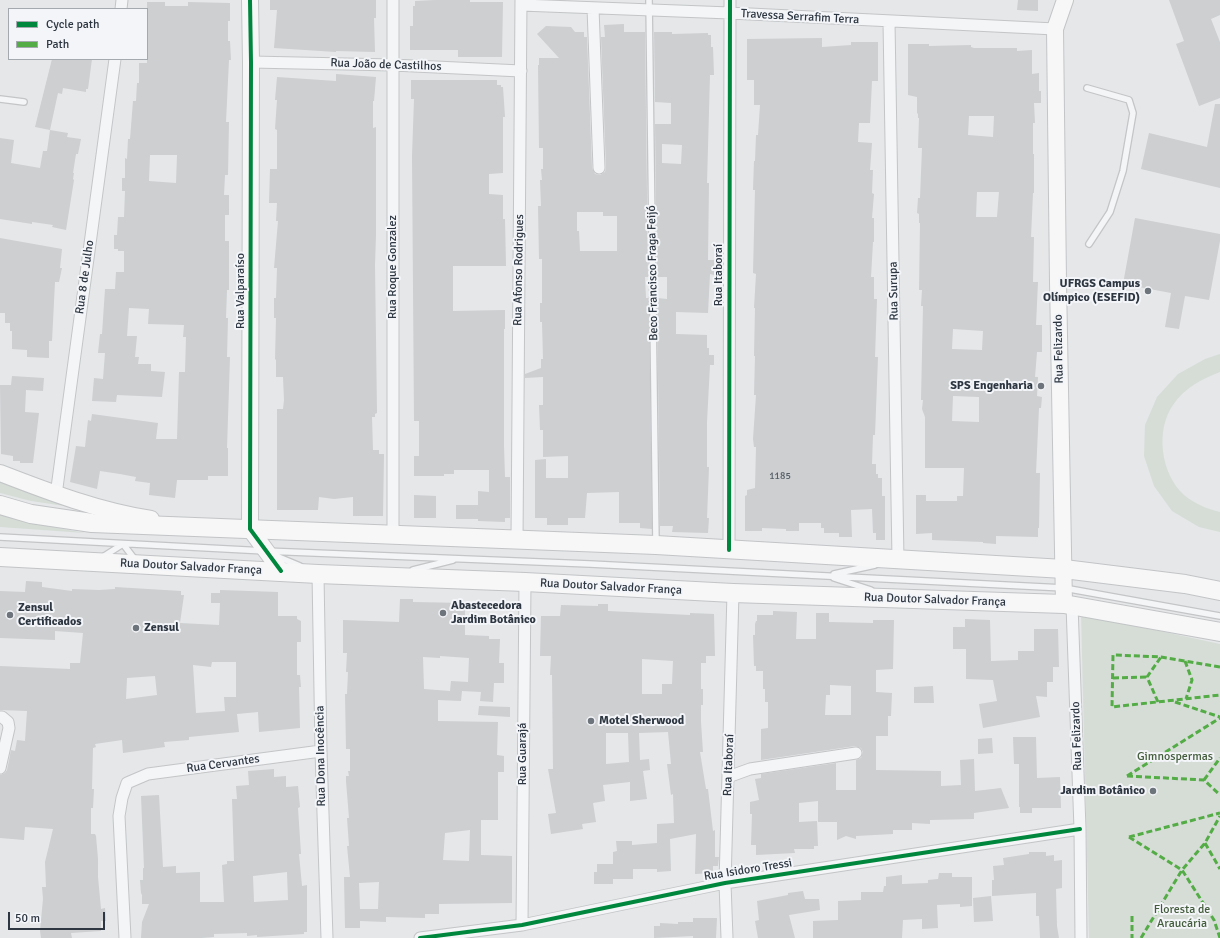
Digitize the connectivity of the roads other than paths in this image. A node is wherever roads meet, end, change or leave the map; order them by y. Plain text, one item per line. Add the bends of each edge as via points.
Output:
1 (250, 0) edge
2 (393, 0) edge
3 (730, 0) edge
4 (1065, 0) edge
5 (522, 3) edge
6 (650, 5) edge
7 (593, 8) junction
8 (730, 13) junction
9 (890, 22) junction
10 (1055, 29) junction
11 (114, 60) edge
12 (252, 62) junction
13 (393, 65) junction
14 (521, 71) junction
15 (1087, 88) dead end
16 (0, 99) edge
17 (24, 102) dead end
18 (599, 168) dead end
19 (1089, 244) dead end
20 (0, 473) edge
21 (56, 495) junction
22 (0, 505) edge
23 (202, 527) junction
24 (250, 529) junction
25 (393, 534) junction
26 (0, 537) edge
27 (517, 540) junction
28 (122, 544) junction
29 (656, 545) junction
30 (729, 550) junction
31 (265, 551) junction
32 (0, 557) edge
33 (459, 558) junction
34 (898, 560) junction
35 (95, 562) junction
36 (138, 564) junction
37 (1064, 569) junction
38 (281, 571) junction
39 (318, 574) junction
40 (826, 576) junction
41 (390, 577) junction
42 (525, 582) junction
43 (1220, 591) edge
44 (733, 593) junction
45 (896, 598) junction
46 (1066, 599) junction
47 (1220, 616) edge
48 (1220, 632) edge
49 (0, 717) edge
50 (321, 751) junction
51 (856, 753) dead end
52 (0, 768) edge
53 (728, 777) junction
54 (1080, 829) junction
55 (725, 883) junction
56 (522, 925) junction
57 (124, 938) edge
58 (327, 938) edge
59 (420, 938) edge
60 (727, 938) edge
61 (1081, 938) edge

1 - 12 main road, Rua Valparaíso
2 - 13 street, Rua Roque Gonzalez
3 - 8 street, Rua Itaboraí
4 - 10 main road, Rua Felizardo
5 - 7 street, Travessa Serrafim Terra
5 - 14 street, Rua Afonso Rodrigues
6 - 7 street, Travessa Serrafim Terra
6 - 8 street, Travessa Serrafim Terra
6 - 29 lane, Beco Francisco Fraga Feijó
7 - 18 street
8 - 9 street, Travessa Serrafim Terra
8 - 30 street, Rua Itaboraí
9 - 10 street, Travessa Serrafim Terra
9 - 34 street, Rua Surupa
10 - 37 main road, Rua Felizardo
11 - 21 street, Rua 8 de Julho
12 - 13 street, Rua João de Castilhos
12 - 24 main road, Rua Valparaíso
13 - 14 street, Rua João de Castilhos
13 - 25 street, Rua Roque Gonzalez
14 - 27 street, Rua Afonso Rodrigues
15 - 19 lane via 1129,100 1133,114 1123,172 1110,212
16 - 17 lane
20 - 21 main road
21 - 23 main road via 135,517
22 - 23 main road via 31,514 92,523
23 - 24 main road
24 - 25 main road
24 - 31 main road
25 - 27 main road
26 - 28 lane
27 - 29 main road
28 - 31 lane
28 - 35 lane
28 - 36 lane
29 - 30 main road
30 - 34 main road
31 - 33 lane
31 - 38 main road
31 - 39 lane
32 - 35 main road, Rua Doutor Salvador França
33 - 40 lane
33 - 41 lane
34 - 37 main road
34 - 40 lane
35 - 36 main road, Rua Doutor Salvador França
36 - 38 main road, Rua Doutor Salvador França
37 - 43 main road via 1185,584
37 - 46 main road, Rua Felizardo
38 - 39 main road, Rua Doutor Salvador França
39 - 41 main road, Rua Doutor Salvador França
39 - 50 street, Rua Dona Inocência
40 - 45 lane
40 - 46 lane
41 - 42 main road, Rua Doutor Salvador França
42 - 44 main road, Rua Doutor Salvador França
42 - 56 street, Rua Guarajá
44 - 45 main road, Rua Doutor Salvador França
44 - 53 street, Rua Itaboraí
45 - 46 main road, Rua Doutor Salvador França
46 - 47 lane
46 - 48 main road, Rua Doutor Salvador França
46 - 54 street, Rua Felizardo
49 - 52 street via 8,722 9,728
50 - 57 street, Rua Cervantes via 148,774 127,783 119,816
50 - 58 street, Rua Dona Inocência
51 - 53 street via 750,769
53 - 55 street, Rua Itaboraí
54 - 55 street, Rua Isidoro Tressi
54 - 61 street, Rua Felizardo
55 - 56 street, Rua Isidoro Tressi
55 - 60 street, Rua Itaboraí
56 - 59 street, Rua Isidoro Tressi

